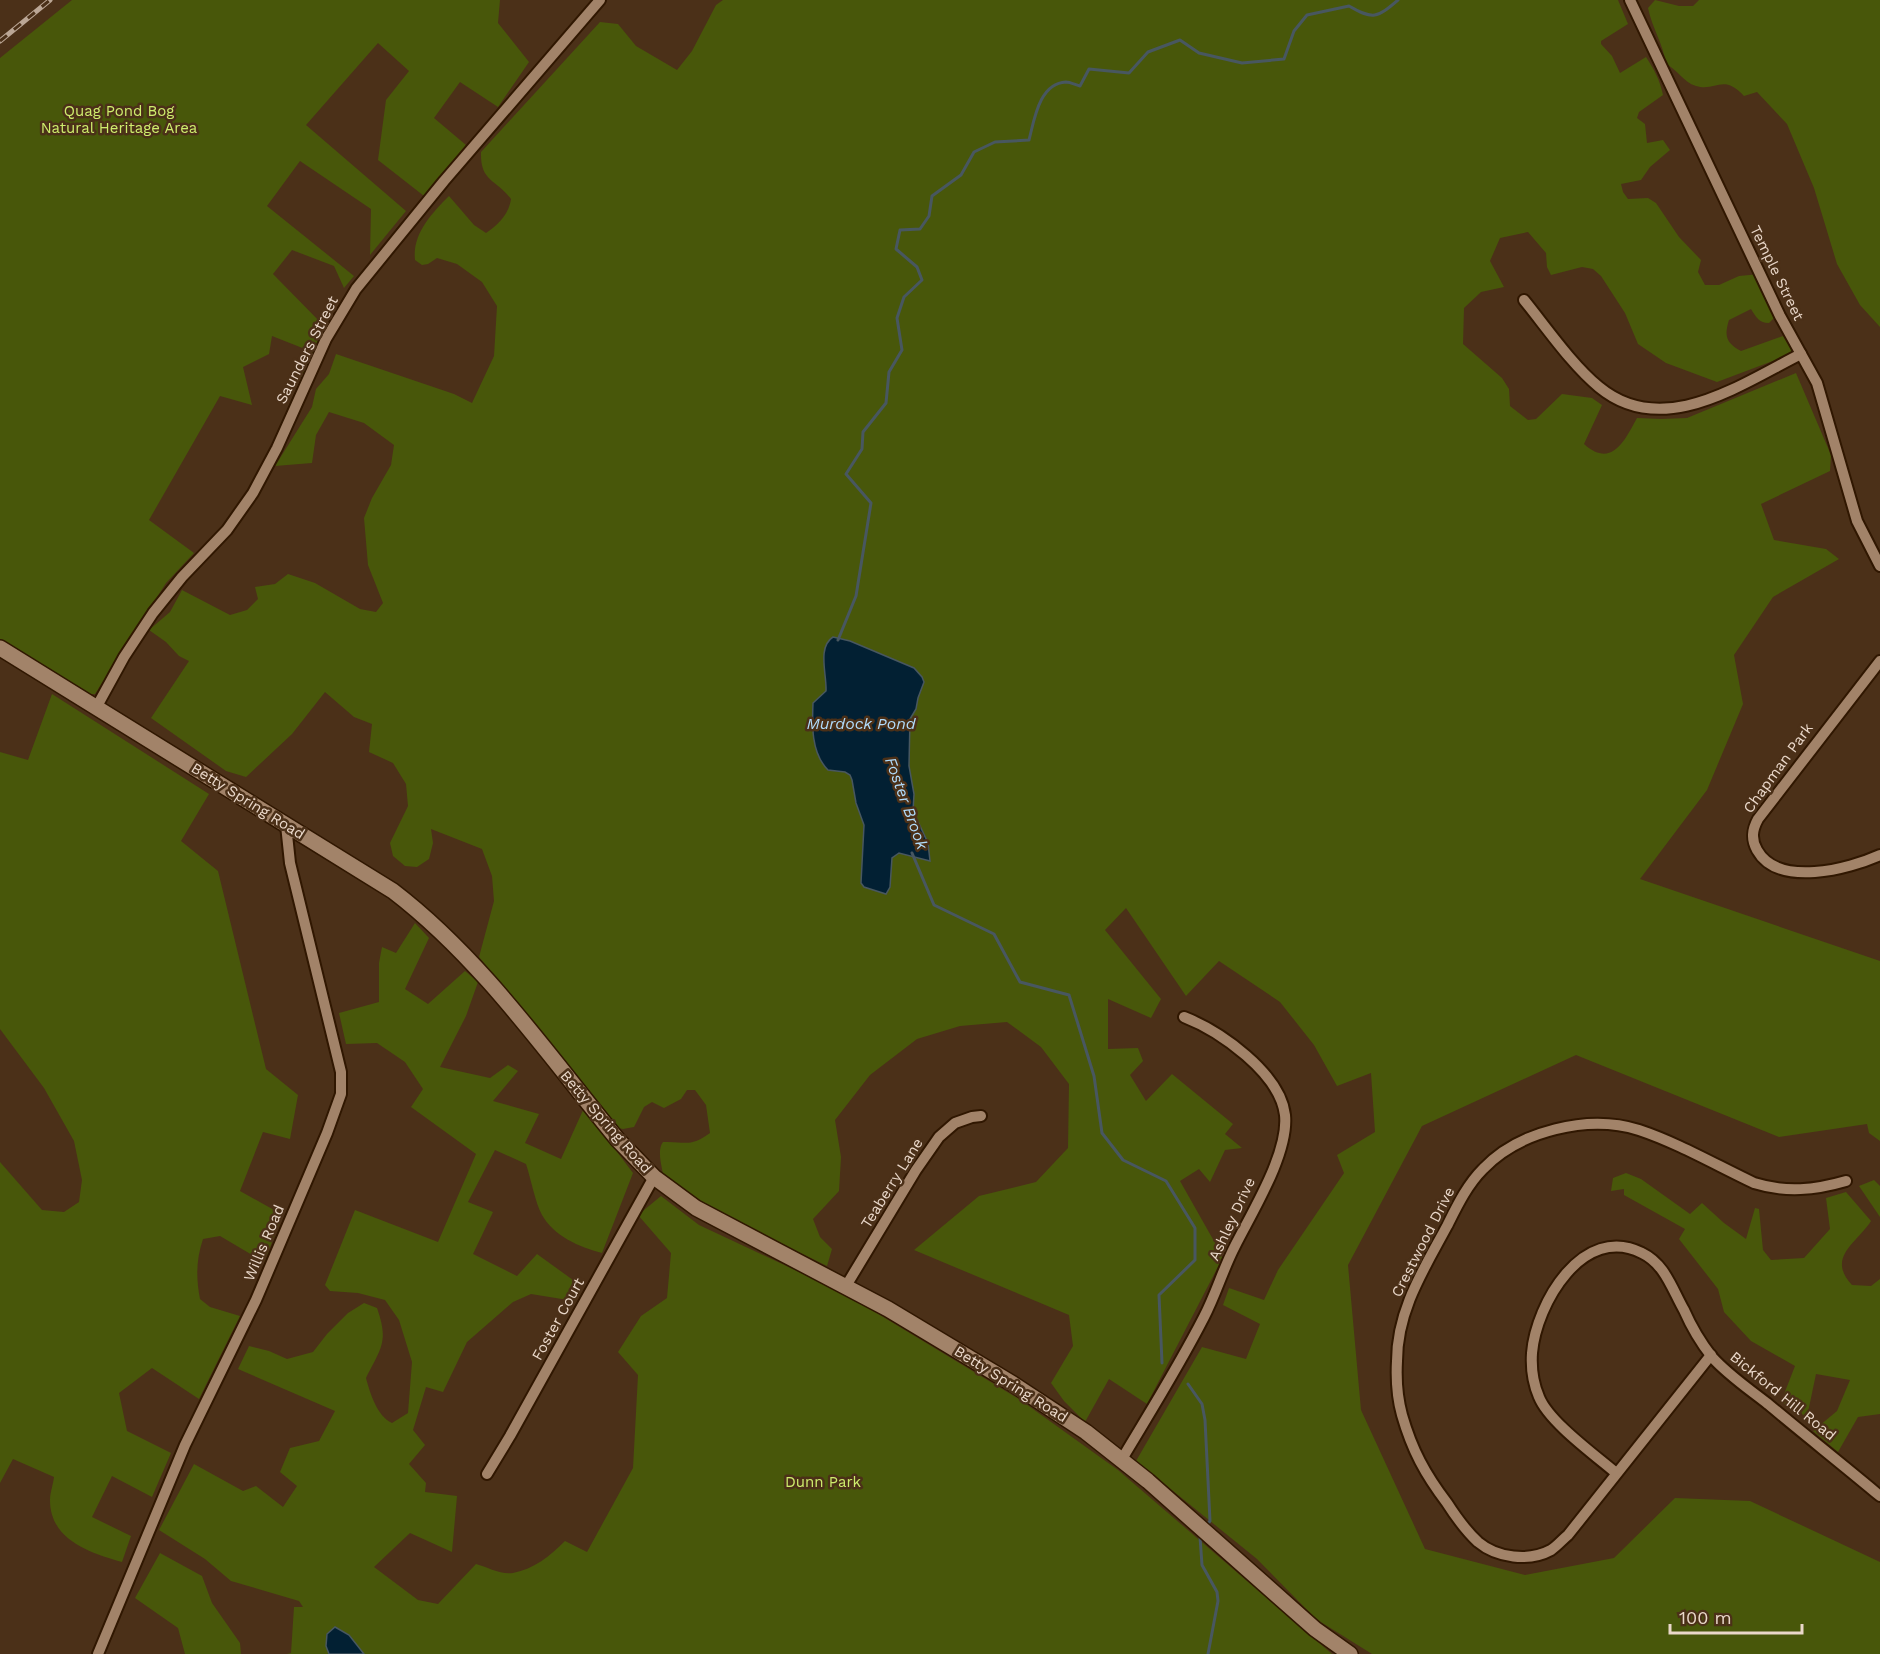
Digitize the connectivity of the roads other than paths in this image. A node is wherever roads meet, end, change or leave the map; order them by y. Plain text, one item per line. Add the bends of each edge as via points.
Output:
1 (600, 0) edge
2 (1629, 0) edge
3 (1524, 300) dead end
4 (1801, 354) junction
5 (1880, 566) edge
6 (0, 648) edge
7 (1880, 661) edge
8 (96, 708) junction
9 (286, 825) junction
10 (1880, 855) edge
11 (1184, 1017) dead end
12 (981, 1116) dead end
13 (654, 1177) junction
14 (1846, 1180) dead end
15 (846, 1286) junction
16 (1711, 1355) junction
17 (1122, 1459) junction
18 (487, 1473) dead end
19 (1616, 1473) junction
20 (1880, 1496) edge
21 (98, 1654) edge
22 (1350, 1654) edge

1 - 8 street, Saunders Street via 356,289 326,339 253,494 223,535 153,613
2 - 4 street, Temple Street
3 - 4 street via 1598,386 1620,400 1645,407 1701,403
4 - 5 street, Temple Street via 1822,396 1857,522
6 - 8 street, Betty Spring Road
7 - 10 street, Chapman Park via 1758,819 1753,834 1763,858 1774,867 1791,872 1850,865
8 - 9 street, Betty Spring Road
9 - 13 street, Betty Spring Road via 393,891 444,933 481,972 613,1134
9 - 21 street, Willis Road via 290,863 341,1072 341,1094 256,1300 185,1445
11 - 17 street, Ashley Drive via 1211,1029 1253,1062 1282,1103 1285,1124 1273,1167 1206,1313
12 - 15 street, Teaberry Lane via 955,1123 939,1137
13 - 15 street, Betty Spring Road via 707,1215
13 - 18 street, Foster Court
14 - 19 street, Crestwood Drive via 1820,1188 1778,1190 1640,1131 1588,1125 1542,1133 1518,1142 1495,1157 1465,1191 1412,1290 1398,1340 1401,1412 1425,1473 1478,1541 1495,1552 1520,1557 1544,1553 1557,1545
15 - 17 street, Betty Spring Road via 1029,1394
16 - 19 street, Crestwood Drive
16 - 19 street, Bickford Hill Road via 1666,1275 1643,1253 1620,1247 1602,1248 1568,1271 1537,1329 1532,1355 1534,1382 1548,1413
16 - 20 street, Bickford Hill Road
17 - 22 street, Betty Spring Road via 1323,1636

